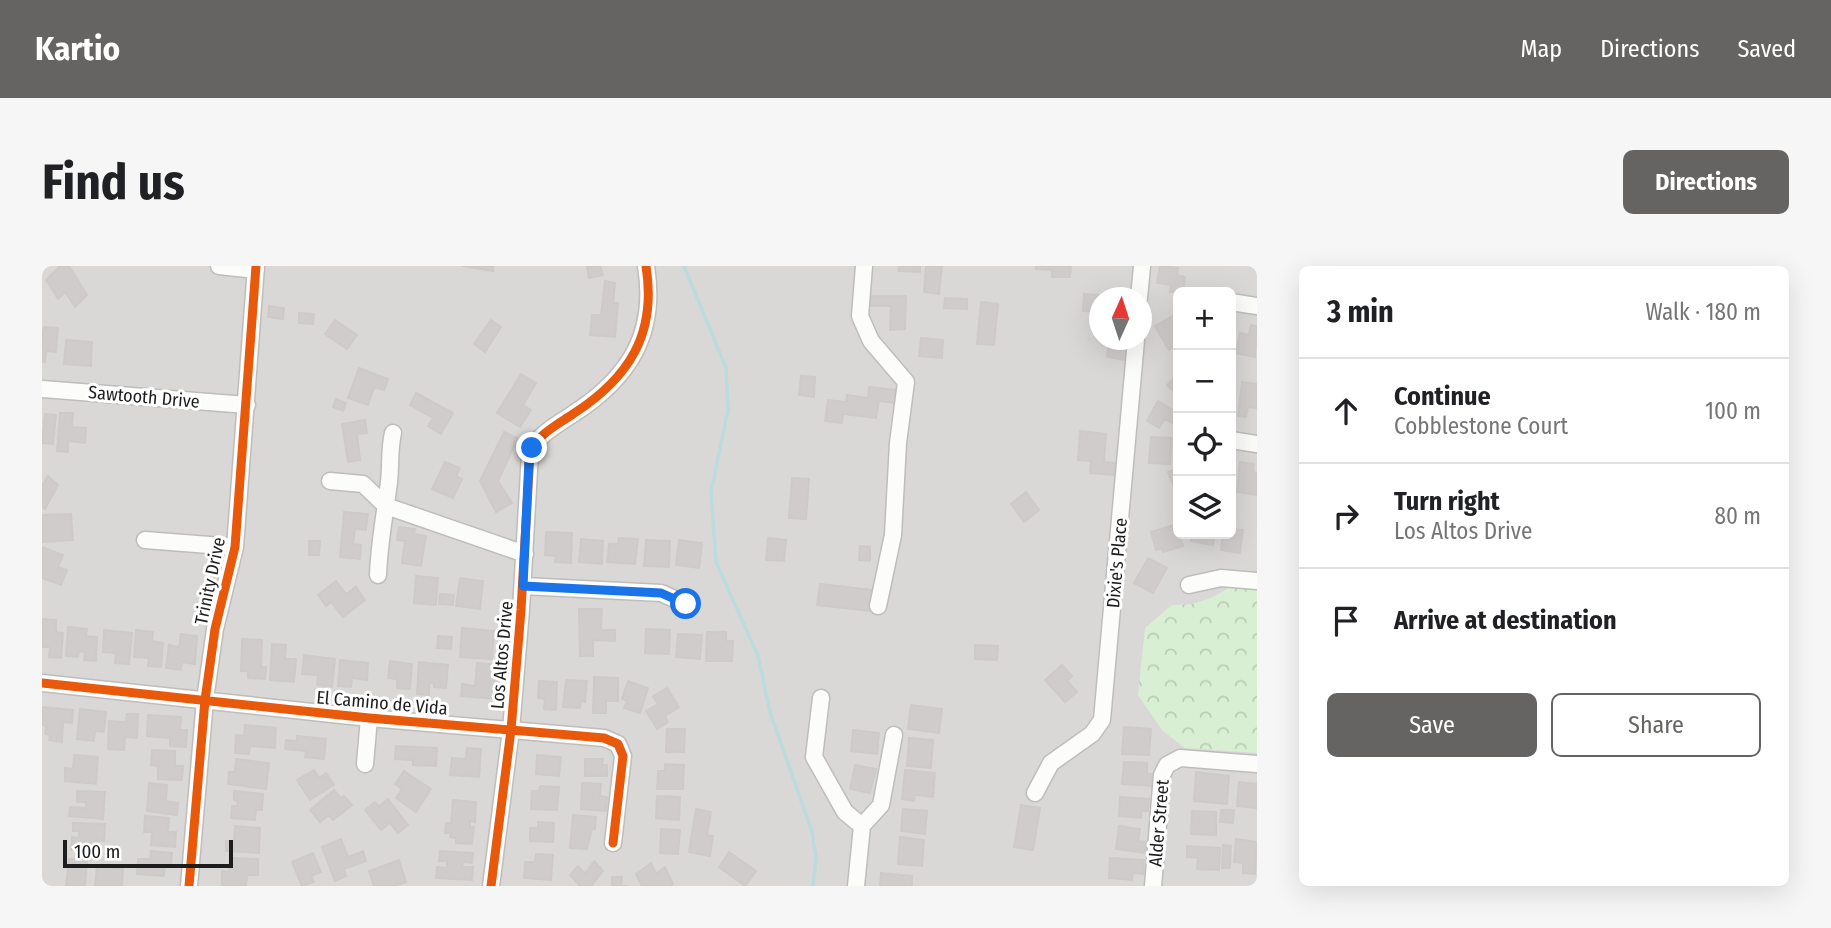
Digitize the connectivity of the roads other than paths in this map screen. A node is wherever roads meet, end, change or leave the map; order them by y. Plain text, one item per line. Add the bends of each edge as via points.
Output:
1 (219, 266) edge
2 (646, 266) edge
3 (864, 266) edge
4 (1142, 266) edge
5 (256, 273) edge
6 (1140, 287) edge
7 (1236, 303) edge
8 (1257, 306) edge
9 (1135, 350) edge
10 (42, 389) edge
11 (247, 405) junction
12 (393, 433) dead end
13 (1236, 441) edge
14 (1257, 443) edge
15 (330, 481) dead end
16 (386, 506) junction
17 (145, 540) dead end
18 (235, 547) junction
19 (525, 554) junction
20 (379, 575) dead end
21 (1257, 581) edge
22 (1189, 585) dead end
23 (523, 586) junction
24 (686, 604) dead end
25 (878, 606) dead end
26 (42, 683) edge
27 (821, 698) dead end
28 (205, 700) junction
29 (369, 718) junction
30 (511, 730) junction
31 (894, 735) dead end
32 (365, 764) dead end
33 (1257, 764) edge
34 (1035, 793) dead end
35 (862, 827) junction
36 (613, 843) dead end
37 (189, 886) edge
38 (491, 886) edge
39 (856, 886) edge
40 (1153, 886) edge

1 - 5 street
2 - 19 street, Los Altos Drive via 648,312 631,362 612,386 544,433 532,448
3 - 25 street via 860,316 871,341 906,382 893,535
4 - 6 street
5 - 11 street, Trinity Drive
7 - 8 street
9 - 34 street, Dixie's Place via 1102,720 1092,734 1051,763
10 - 11 street, Sawtooth Drive
11 - 18 street, Trinity Drive
12 - 16 street
13 - 14 street
15 - 16 street via 363,484
16 - 19 street
16 - 20 street
17 - 18 street
18 - 28 street, Trinity Drive via 215,629
19 - 23 street, Los Altos Drive
21 - 22 street via 1221,578
23 - 24 street via 661,593
23 - 30 street, Los Altos Drive
26 - 28 street, El Camino de Vida
27 - 35 street via 814,757 845,812
28 - 29 street, El Camino de Vida
28 - 37 street, Trinity Drive
29 - 30 street, El Camino de Vida
29 - 32 street
30 - 36 street, El Camino de Vida via 604,738 618,744 623,762
30 - 38 street, Los Altos Drive
31 - 35 street via 881,805
33 - 40 street, Alder Street via 1188,758 1170,762 1162,775
35 - 39 street

